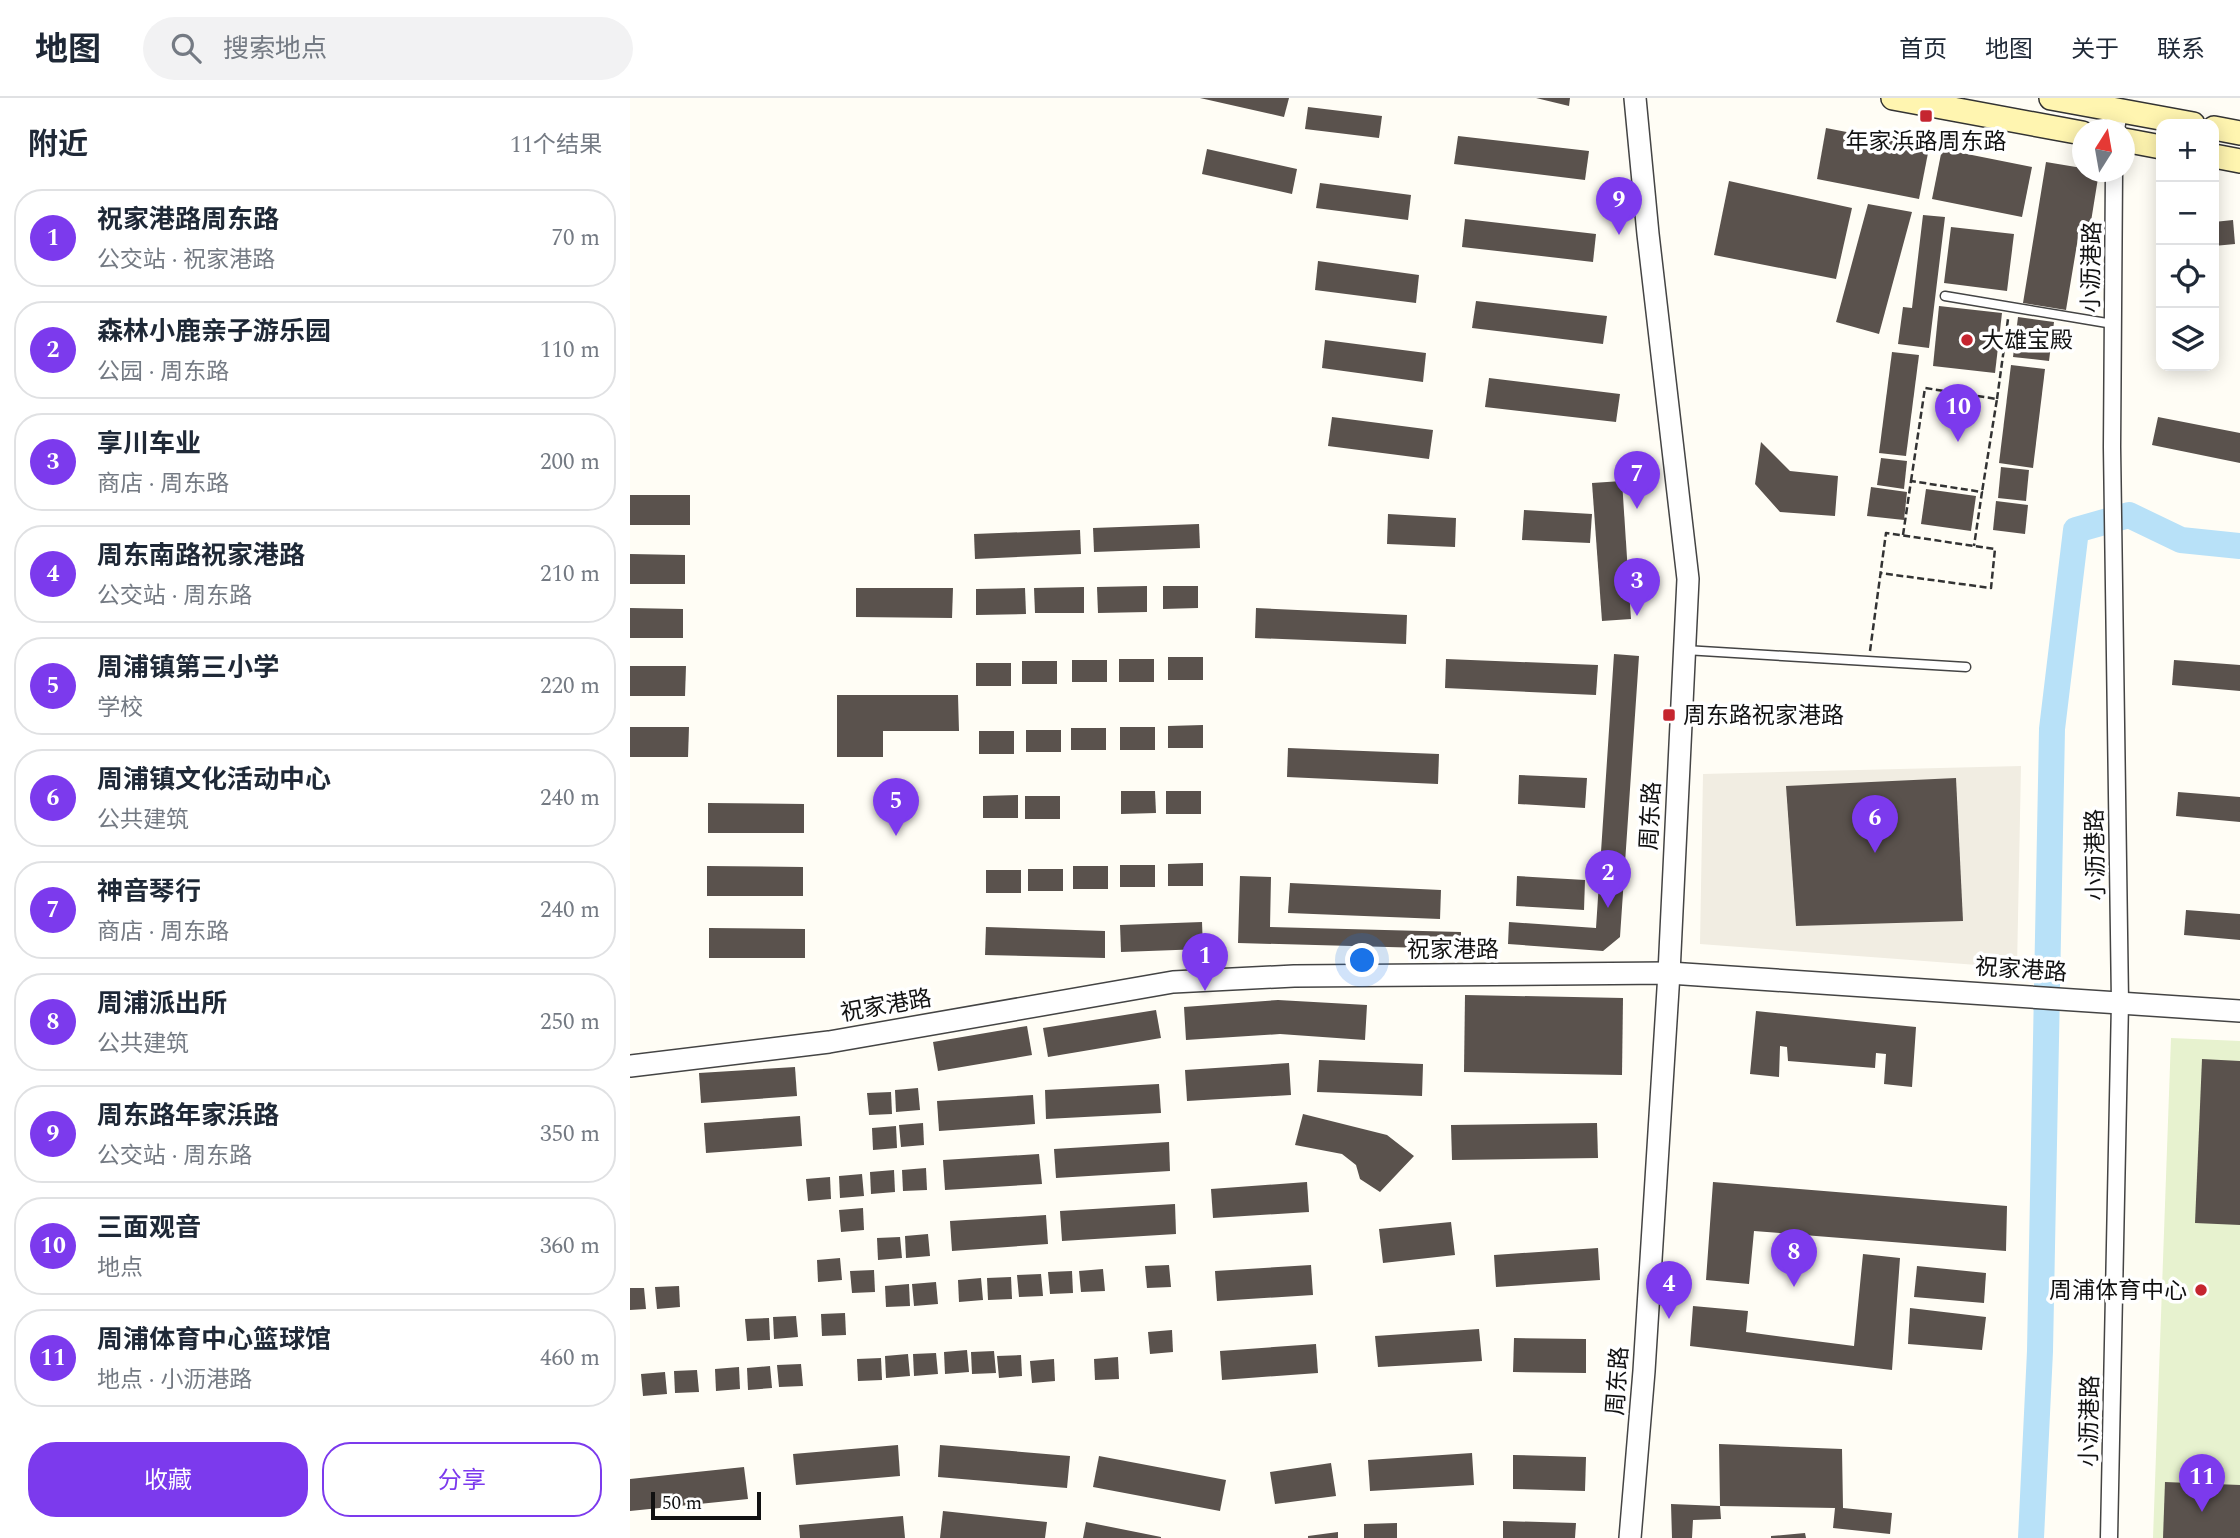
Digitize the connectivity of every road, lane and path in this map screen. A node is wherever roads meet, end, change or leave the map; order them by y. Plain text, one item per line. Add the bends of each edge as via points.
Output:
1 (1636, 98) edge
2 (1893, 98) edge
3 (2050, 98) edge
4 (2114, 119) edge
5 (2135, 121) edge
6 (2156, 122) edge
7 (2219, 129) edge
8 (2072, 131) edge
9 (2240, 133) edge
10 (2135, 142) edge
11 (2156, 146) edge
12 (2219, 157) edge
13 (2240, 161) edge
14 (2114, 182) edge
15 (1945, 296) dead end
16 (2009, 307) junction
17 (2113, 324) junction
18 (1997, 399) junction
19 (1911, 481) junction
20 (1982, 492) junction
21 (1903, 536) junction
22 (1974, 545) junction
23 (1880, 573) junction
24 (1685, 650) junction
25 (1869, 661) junction
26 (1966, 667) dead end
27 (1669, 973) junction
28 (2120, 1002) junction
29 (2240, 1011) edge
30 (630, 1066) edge
31 (1630, 1538) edge
32 (2109, 1538) edge

1 - 24 street, 周东路 via 1647,234 1688,579
2 - 8 main road
3 - 4 main road
5 - 6 main road
7 - 9 main road
10 - 11 main road
12 - 13 main road
14 - 17 street, 小沥港路
15 - 16 lane
16 - 17 lane
16 - 18 path
17 - 28 street, 小沥港路
18 - 19 path via 1925,388
18 - 20 path
19 - 20 path
19 - 21 path
20 - 22 path
21 - 22 path
21 - 23 path via 1886,533
22 - 23 path via 1995,549 1990,588
23 - 25 path
24 - 25 lane
24 - 27 street, 周东路
25 - 26 lane
27 - 28 street, 祝家港路
27 - 30 street, 祝家港路 via 1294,976 1173,982 829,1042
27 - 31 street, 周东路
28 - 29 street, 祝家港路
28 - 32 street, 小沥港路

